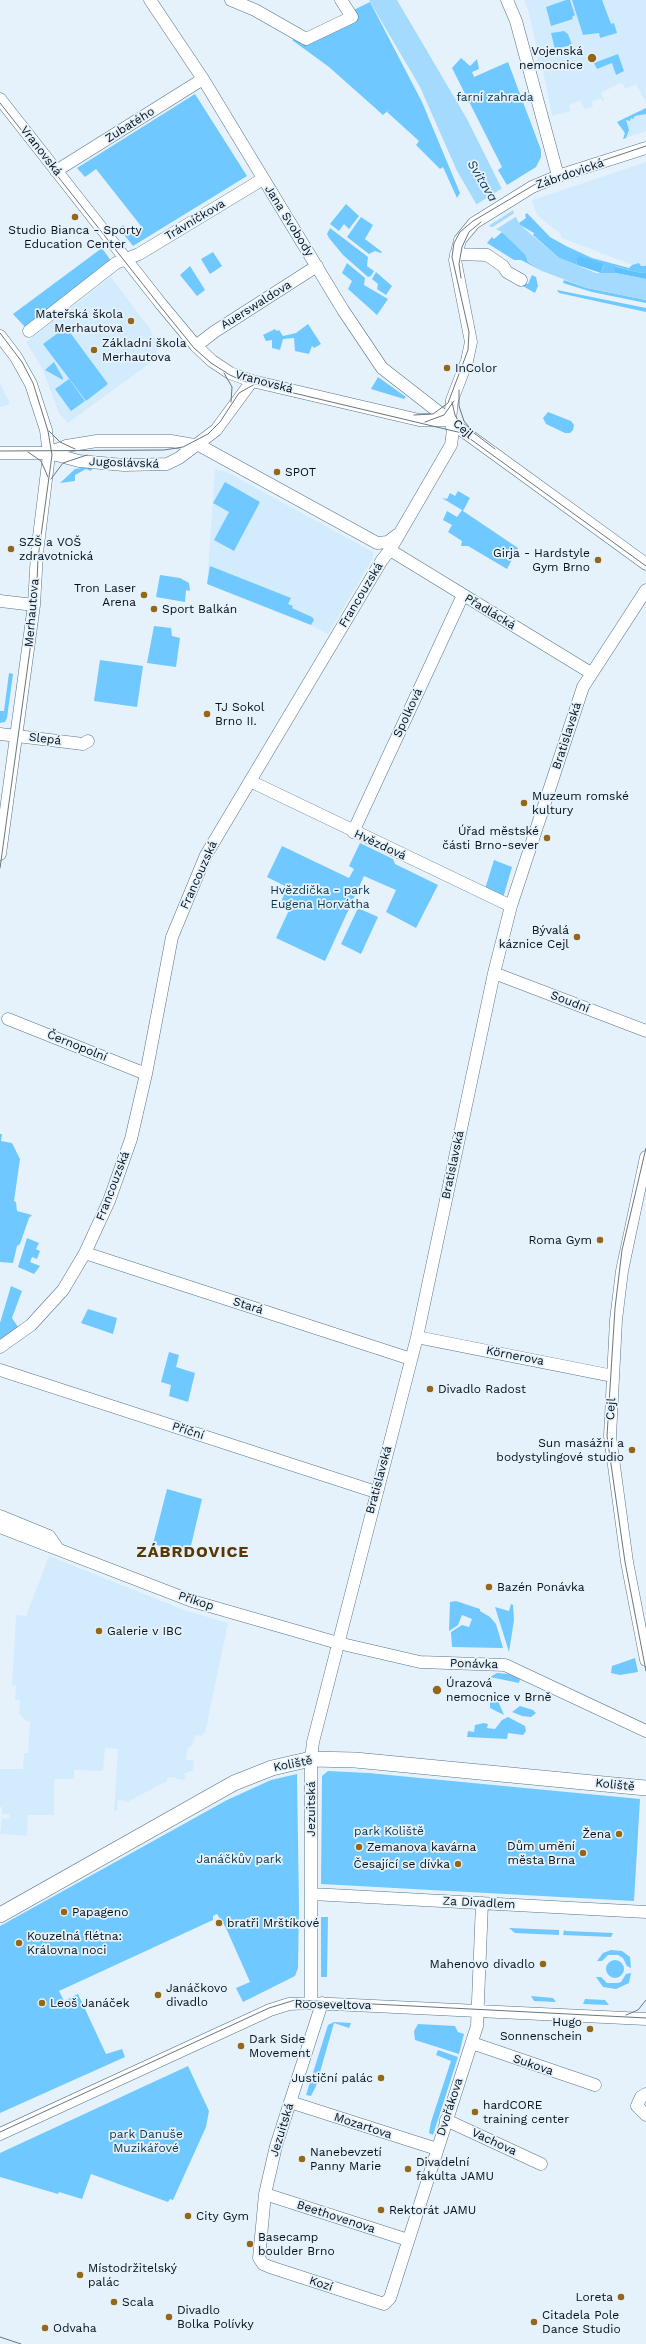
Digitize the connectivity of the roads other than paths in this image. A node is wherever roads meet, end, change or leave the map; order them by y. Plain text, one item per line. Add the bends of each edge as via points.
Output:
1 (150, 0) edge
2 (231, 0) edge
3 (342, 0) edge
4 (506, 0) edge
5 (203, 79) junction
6 (0, 99) edge
7 (646, 148) edge
8 (56, 171) junction
9 (558, 176) junction
10 (263, 179) junction
11 (478, 221) joint
12 (456, 254) junction
13 (126, 260) junction
14 (317, 266) junction
15 (521, 280) dead end
16 (29, 331) dead end
17 (0, 336) edge
18 (196, 346) junction
19 (252, 381) junction
20 (450, 420) junction
21 (195, 445) junction
22 (0, 453) edge
23 (49, 453) junction
24 (399, 533) junction
25 (390, 550) junction
26 (646, 564) edge
27 (646, 590) edge
28 (463, 595) junction
29 (0, 601) edge
30 (34, 605) junction
31 (591, 673) junction
32 (0, 734) edge
33 (17, 736) junction
34 (88, 741) dead end
35 (250, 781) junction
36 (353, 832) junction
37 (0, 854) edge
38 (511, 906) junction
39 (494, 973) junction
40 (8, 1019) dead end
41 (646, 1031) edge
42 (146, 1074) junction
43 (646, 1157) edge
44 (85, 1253) junction
45 (416, 1337) junction
46 (0, 1347) edge
47 (411, 1359) junction
48 (0, 1370) edge
49 (613, 1376) junction
50 (376, 1492) junction
51 (0, 1516) edge
52 (0, 1527) edge
53 (58, 1549) junction
54 (338, 1643) junction
55 (646, 1660) edge
56 (646, 1731) edge
57 (311, 1759) junction
58 (646, 1788) edge
59 (312, 1894) junction
60 (482, 1903) junction
61 (3, 1912) edge
62 (646, 1912) edge
63 (317, 2003) junction
64 (478, 2011) junction
65 (646, 2019) edge
66 (472, 2043) junction
67 (595, 2085) dead end
68 (641, 2099) edge
69 (290, 2102) junction
70 (646, 2115) edge
71 (446, 2120) junction
72 (0, 2134) edge
73 (437, 2149) junction
74 (541, 2164) dead end
75 (265, 2194) junction
76 (408, 2240) junction
77 (260, 2261) joint
78 (384, 2304) joint

1 - 5 street, Jana Svobody
2 - 3 street via 255,10 306,39 352,17
4 - 9 street via 516,21
5 - 8 street, Zubatého
5 - 10 street, Jana Svobody
6 - 8 street, Vranovská
7 - 9 street, Zábrdovická
8 - 13 street, Vranovská
9 - 11 street, Zábrdovická via 514,197
10 - 13 street, Trávníčkova
10 - 14 street, Jana Svobody
11 - 12 street, Cejl via 463,234
12 - 15 street via 487,255
12 - 20 street, Cejl via 457,271 472,334 467,361 452,400
13 - 16 street via 114,265
13 - 18 street, Vranovská
14 - 18 street, Auerswaldova
14 - 20 street, Jana Svobody via 382,368
17 - 23 street, Merhautova via 20,363 31,384 46,430
18 - 19 street, Vranovská via 222,368
19 - 20 street, Vranovská via 419,420
19 - 21 street, Jugoslávská via 222,424
20 - 24 street, Francouzská via 453,430 451,445
20 - 26 street, Cejl
21 - 23 street, Jugoslávská via 171,441 97,441 66,446
21 - 23 street, Jugoslávská via 167,464 96,463
21 - 24 street via 377,543 388,542
22 - 23 street, Jugoslávská
23 - 30 street, Merhautova via 36,553
24 - 25 street, Francouzská
25 - 28 street, Přadlácká
25 - 35 street, Francouzská
27 - 31 street, Bratislavská
28 - 31 street, Přadlácká
28 - 36 street, Spolková
29 - 30 street
30 - 33 street, Merhautova
31 - 38 street, Bratislavská via 583,687
32 - 33 street, Slepá
33 - 34 street, Slepá via 83,744
33 - 37 street, Merhautova
35 - 36 street, Hvězdová
35 - 42 street, Francouzská via 206,855 172,937
36 - 38 street, Hvězdová
38 - 39 street, Bratislavská
39 - 41 street, Soudní
39 - 45 street, Bratislavská
40 - 42 street, Černopolní
42 - 44 street, Francouzská via 131,1139 109,1201
43 - 49 street, Cejl via 625,1251 617,1308
44 - 46 street, Francouzská via 63,1290 31,1325
44 - 47 street, Stará
45 - 47 street, Bratislavská
45 - 49 street, Körnerova
47 - 50 street, Bratislavská
48 - 50 street, Příční
49 - 55 street, Cejl via 610,1436 613,1467 627,1562
50 - 54 street, Bratislavská
51 - 53 street, Příkop via 49,1536
52 - 53 street, Příkop
53 - 54 street, Příkop via 192,1601
54 - 56 street, Ponávka via 420,1662 505,1665
54 - 57 street, Bratislavská
57 - 58 main road, Koliště via 355,1760
57 - 59 street, Jezuitská
57 - 61 main road, Koliště via 272,1768 234,1783
59 - 60 street, Za Divadlem
59 - 63 street, Jezuitská
60 - 62 street, Za Divadlem
60 - 64 street, Dvořákova
63 - 64 street, Rooseveltova
63 - 69 street, Jezuitská
63 - 72 street, Rooseveltova via 289,2004 270,2010
64 - 65 street, Rooseveltova
64 - 66 street, Dvořákova
66 - 67 street, Sukova
66 - 71 street, Dvořákova
68 - 70 street
69 - 73 street, Mozartova
69 - 75 street, Jezuitská
71 - 73 street, Dvořákova
71 - 74 street, Vachova
73 - 76 street, Dvořákova
75 - 76 street, Beethovenova
75 - 77 street, Jezuitská
76 - 78 street, Dvořákova via 390,2298
77 - 78 street, Kozí via 270,2267

